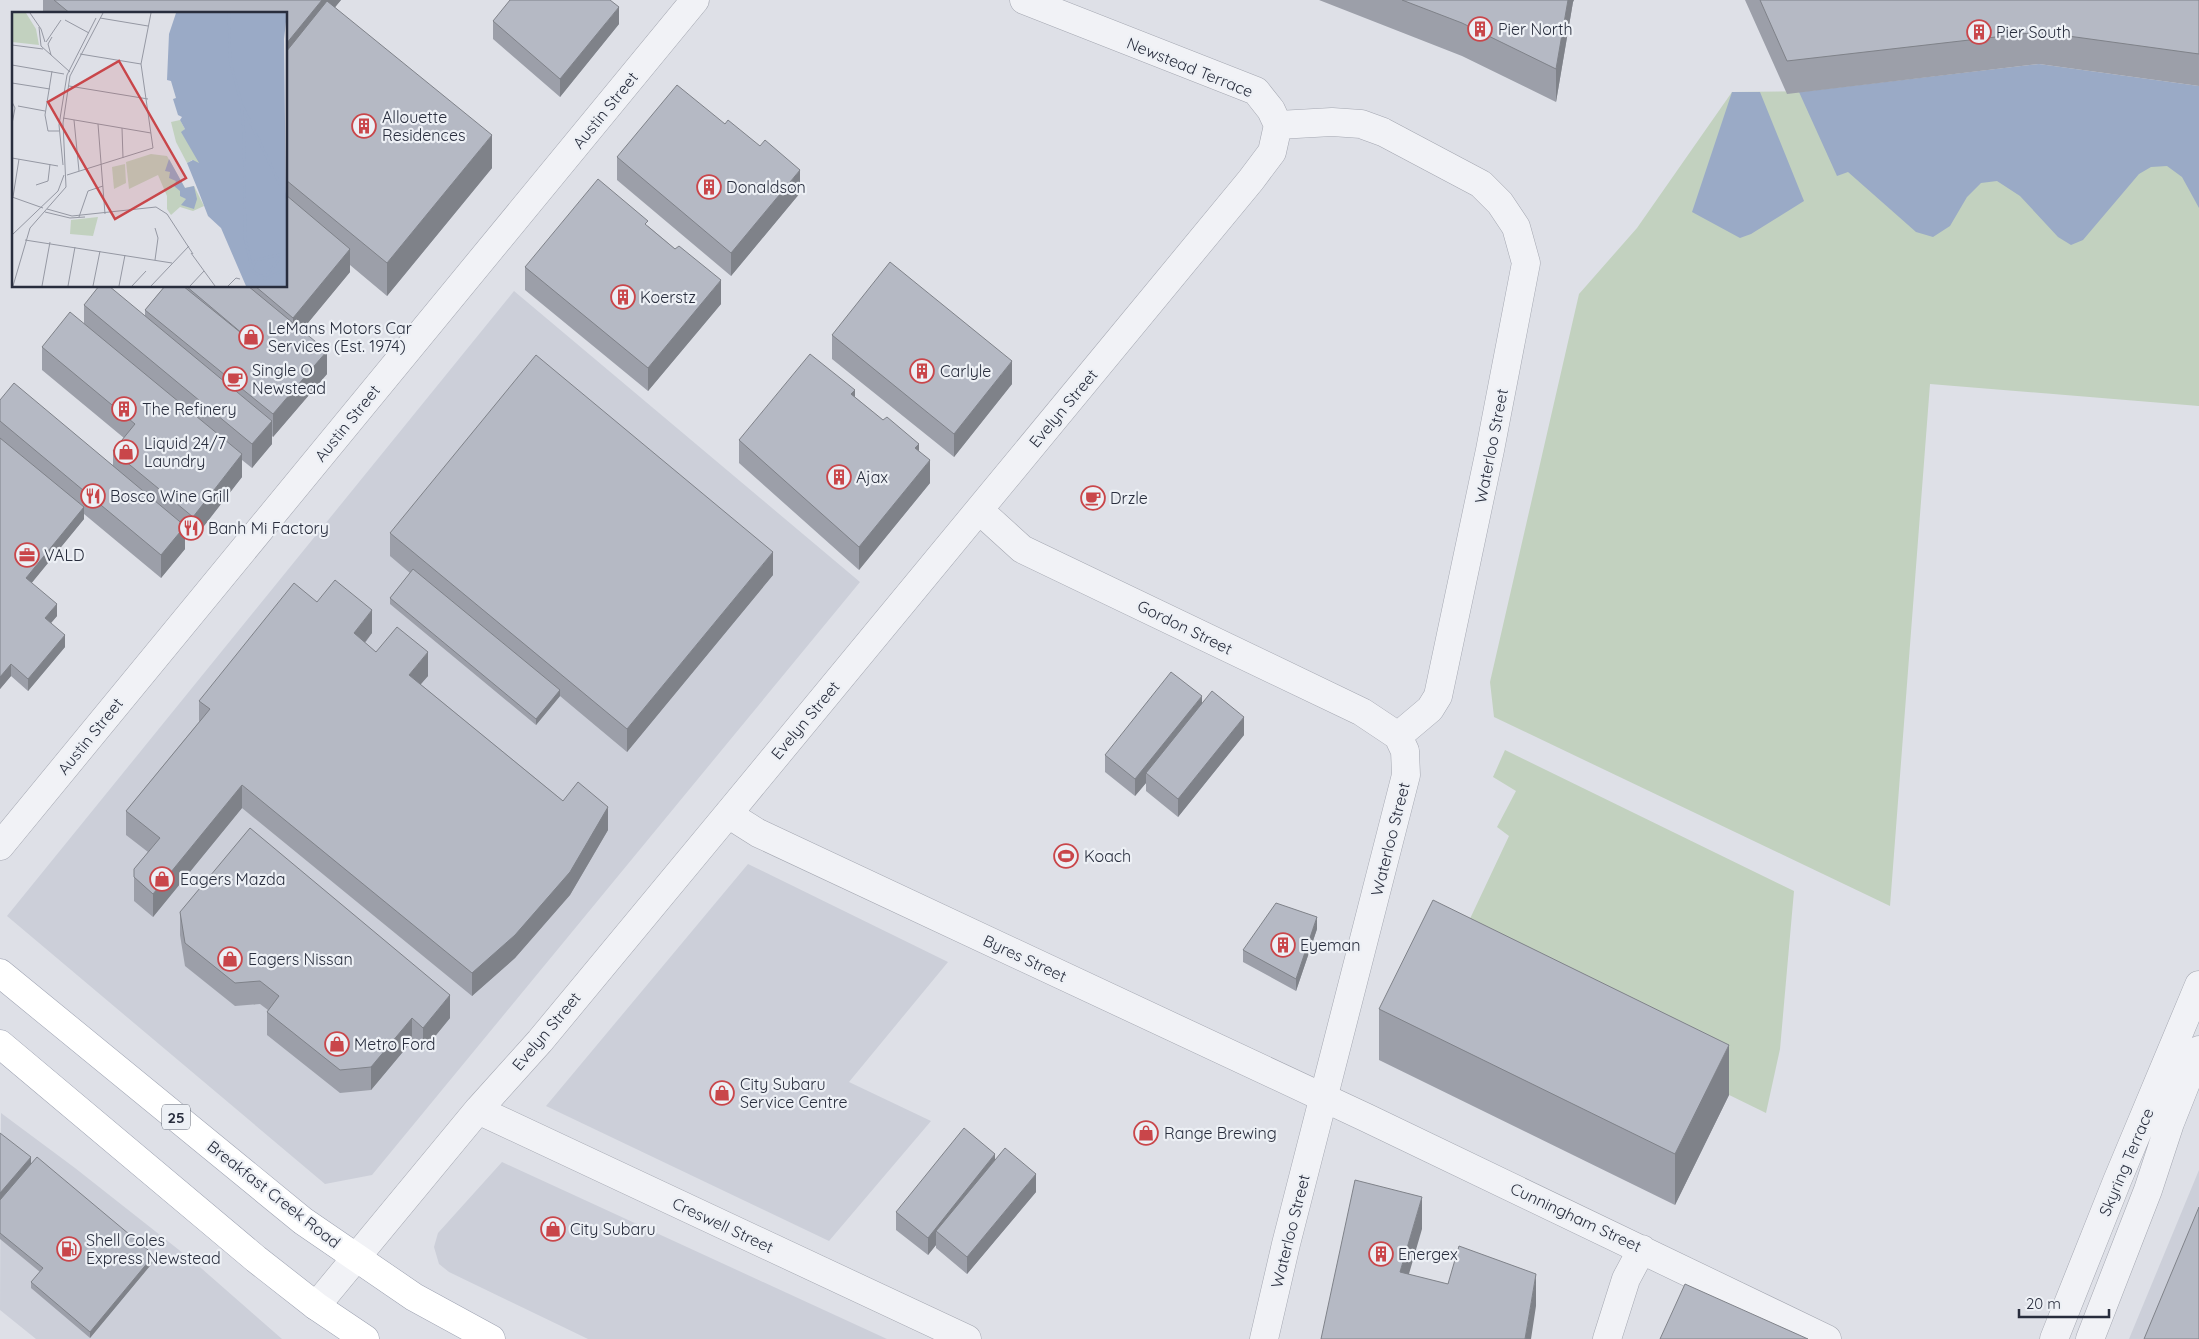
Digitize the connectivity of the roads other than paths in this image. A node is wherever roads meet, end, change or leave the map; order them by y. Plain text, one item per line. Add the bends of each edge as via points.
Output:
1 (695, 0) edge
2 (1024, 0) edge
3 (1278, 124) junction
4 (979, 510) junction
5 (1398, 736) junction
6 (728, 814) junction
7 (0, 846) edge
8 (0, 973) edge
9 (2199, 985) edge
10 (0, 1044) edge
11 (2199, 1050) edge
12 (1325, 1098) junction
13 (478, 1110) junction
14 (1642, 1249) junction
15 (356, 1257) junction
16 (316, 1306) junction
17 (365, 1339) edge
18 (491, 1339) edge
19 (968, 1339) edge
20 (1264, 1339) edge
21 (1607, 1339) edge
22 (1826, 1339) edge
23 (2054, 1339) edge
24 (2090, 1339) edge

1 - 7 street, Austin Street
2 - 3 street, Newstead Terrace via 1256,91
3 - 4 street, Evelyn Street via 1272,152 1251,180
3 - 5 street, Waterloo Street via 1361,124 1481,184 1500,203 1516,227 1526,263 1438,696 1430,709
4 - 5 street, Gordon Street via 1022,549 1362,712
4 - 6 street, Evelyn Street
5 - 12 street, Waterloo Street via 1405,750 1406,775
6 - 12 street, Byres Street via 758,832
6 - 13 street, Evelyn Street via 540,1041
8 - 15 main road, Breakfast Creek Road / 25 via 303,1221
9 - 23 street, Skyring Terrace
10 - 16 main road via 256,1260
11 - 24 street, Skyring Terrace
12 - 14 street, Cunningham Street
12 - 20 street, Waterloo Street
13 - 15 street, Evelyn Street
13 - 19 street, Creswell Street
14 - 21 street via 1622,1288
14 - 22 street, Cunningham Street
15 - 16 street, Evelyn Street
15 - 18 main road, Breakfast Creek Road / 25 via 414,1297
16 - 17 main road

